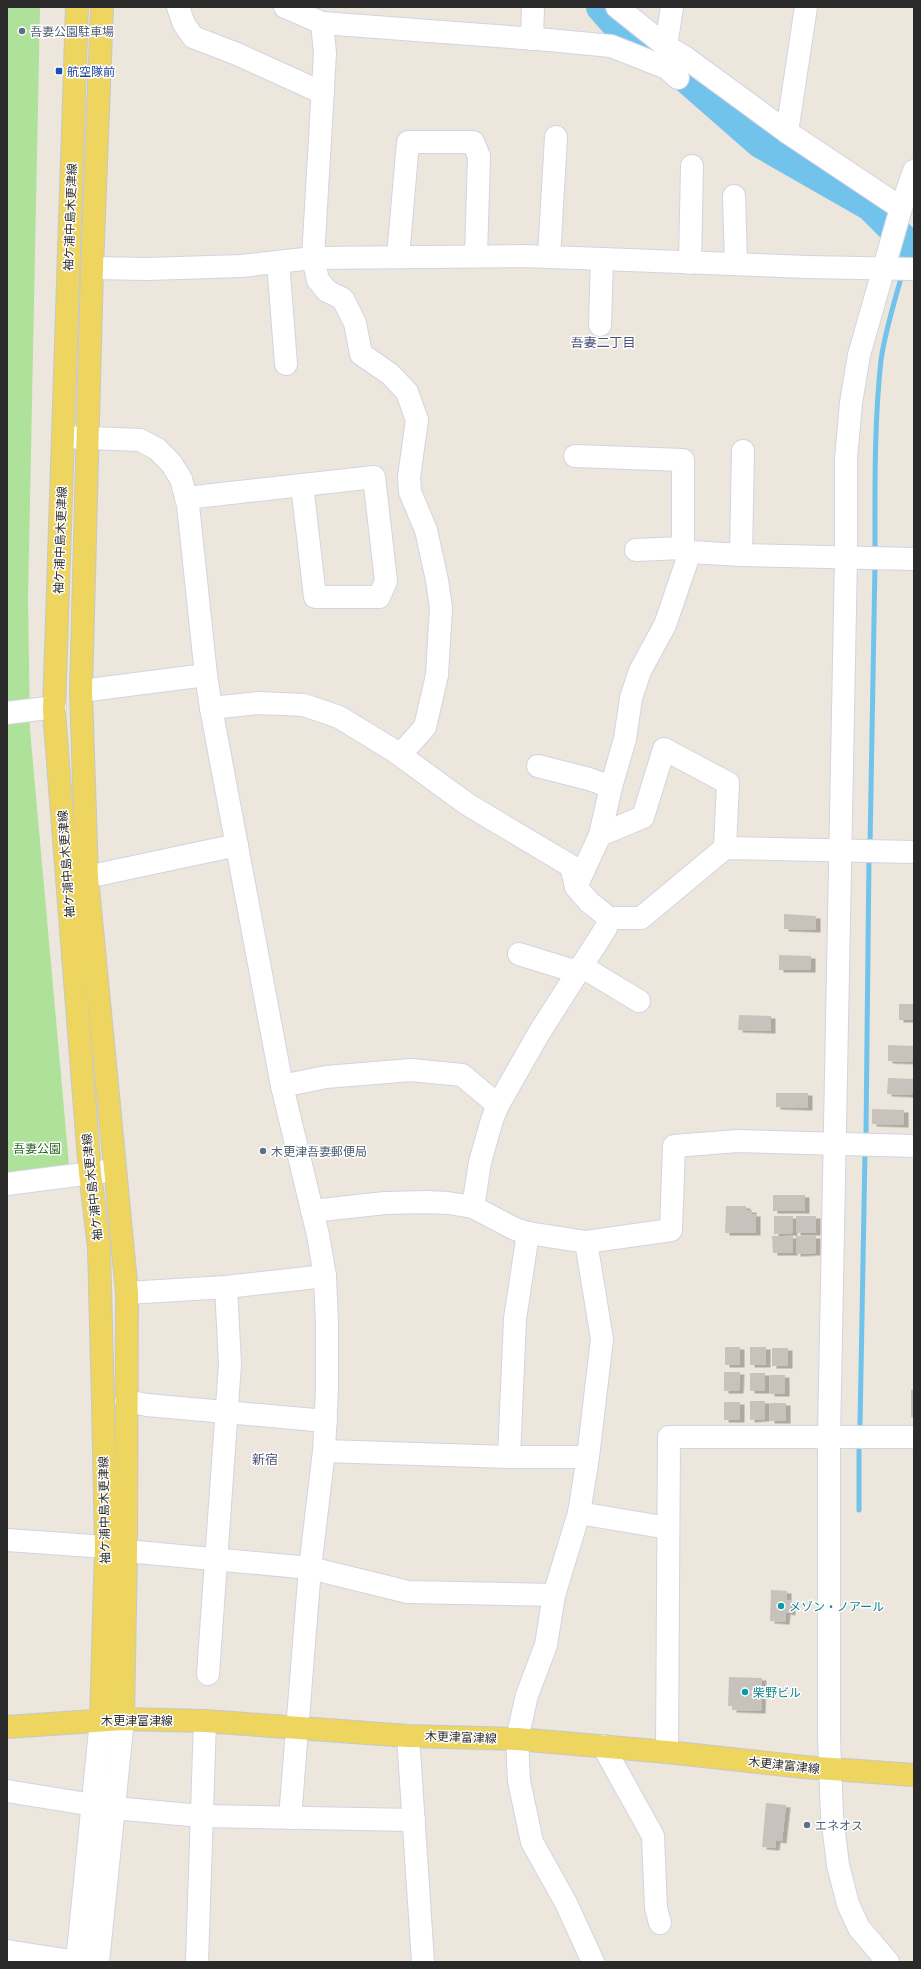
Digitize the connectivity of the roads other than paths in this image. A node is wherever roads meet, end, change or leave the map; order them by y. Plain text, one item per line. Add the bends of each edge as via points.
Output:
1 (77, 7) edge
2 (102, 7) edge
3 (178, 7) edge
4 (285, 7) edge
5 (533, 7) edge
6 (617, 7) edge
7 (672, 7) edge
8 (806, 7) edge
9 (322, 23) junction
10 (532, 39) junction
11 (666, 46) junction
12 (678, 78) dead end
13 (323, 93) junction
14 (787, 132) junction
15 (556, 137) dead end
16 (692, 166) dead end
17 (914, 171) edge
18 (734, 196) dead end
19 (901, 208) junction
20 (476, 256) junction
21 (398, 257) junction
22 (549, 257) junction
23 (313, 258) junction
24 (602, 259) junction
25 (278, 262) junction
26 (690, 263) junction
27 (736, 264) junction
28 (92, 268) junction
29 (883, 268) junction
30 (914, 269) edge
31 (600, 325) dead end
32 (286, 364) dead end
33 (64, 437) junction
34 (88, 438) junction
35 (743, 451) dead end
36 (575, 456) dead end
37 (302, 485) junction
38 (186, 498) junction
39 (636, 550) dead end
40 (686, 550) junction
41 (742, 555) junction
42 (846, 557) junction
43 (914, 559) edge
44 (206, 675) junction
45 (81, 692) junction
46 (55, 707) junction
47 (211, 708) junction
48 (7, 714) edge
49 (400, 755) junction
50 (538, 766) dead end
51 (611, 787) junction
52 (600, 835) junction
53 (237, 845) junction
54 (726, 848) junction
55 (841, 851) junction
56 (914, 852) edge
57 (88, 877) junction
58 (576, 887) junction
59 (609, 918) junction
60 (519, 954) dead end
61 (579, 969) junction
62 (639, 1001) dead end
63 (282, 1086) junction
64 (498, 1105) junction
65 (835, 1144) junction
66 (914, 1146) edge
67 (115, 1170) junction
68 (90, 1173) junction
69 (7, 1184) edge
70 (473, 1207) junction
71 (312, 1210) junction
72 (528, 1233) junction
73 (586, 1242) junction
74 (324, 1276) junction
75 (226, 1287) junction
76 (127, 1293) junction
77 (126, 1401) junction
78 (226, 1413) junction
79 (326, 1421) junction
80 (829, 1437) junction
81 (914, 1437) edge
82 (324, 1451) junction
83 (509, 1457) junction
84 (588, 1457) junction
85 (580, 1513) junction
86 (668, 1528) junction
87 (7, 1540) edge
88 (116, 1549) junction
89 (216, 1558) junction
90 (310, 1568) junction
91 (554, 1595) junction
92 (208, 1674) dead end
93 (123, 1719) junction
94 (101, 1720) junction
95 (205, 1722) junction
96 (7, 1727) edge
97 (296, 1728) junction
98 (408, 1736) junction
99 (517, 1739) junction
100 (603, 1746) junction
101 (667, 1752) junction
102 (831, 1770) junction
103 (914, 1774) edge
104 (7, 1791) edge
105 (93, 1805) junction
106 (114, 1808) junction
107 (201, 1816) junction
108 (290, 1818) junction
109 (414, 1820) junction
110 (660, 1923) dead end
111 (7, 1952) edge
112 (77, 1962) edge
113 (98, 1962) edge
114 (197, 1962) edge
115 (423, 1962) edge
116 (593, 1962) edge
117 (888, 1962) edge

1 - 33 main road, 袖ケ浦中島木更津線
2 - 28 main road, 袖ケ浦中島木更津線
3 - 13 street via 184,24 193,37
4 - 9 street
5 - 10 street
6 - 11 street
7 - 11 street
8 - 14 street
9 - 10 street
9 - 13 street via 325,53
10 - 12 street via 611,46 667,68
11 - 14 street
13 - 23 street
14 - 19 street
15 - 22 street
16 - 26 street
17 - 19 street
18 - 27 street
19 - 29 street
20 - 21 street
20 - 21 street via 479,156 473,142 408,142
20 - 22 street
21 - 23 street
22 - 24 street
23 - 25 street
23 - 49 street via 318,280 327,291 343,299 355,323 361,354 390,374 407,392 417,420 409,477 410,492 426,530 441,608 437,675 425,727
24 - 26 street
24 - 31 street
25 - 28 street via 241,266
25 - 32 street
26 - 27 street
27 - 29 street
28 - 34 main road, 袖ケ浦中島木更津線
29 - 30 street
29 - 42 street via 859,355 851,403 846,459
33 - 34 street
33 - 46 main road, 袖ケ浦中島木更津線
34 - 38 street via 140,440 157,449 171,463 181,479
34 - 45 main road, 袖ケ浦中島木更津線
35 - 41 street
36 - 40 street via 683,460
37 - 37 street via 374,477 386,580 379,597 315,597
37 - 38 street
38 - 44 street
39 - 40 street
40 - 41 street
40 - 51 street via 665,625 640,671 631,698 625,739
41 - 42 street
42 - 43 street
42 - 55 street
44 - 45 street
44 - 47 street
45 - 57 main road, 袖ケ浦中島木更津線
46 - 48 street
46 - 68 main road, 袖ケ浦中島木更津線
47 - 49 street via 258,703 304,705 340,717
47 - 53 street
49 - 58 street via 467,804 571,866
50 - 51 street
51 - 52 street
52 - 54 street via 643,816 664,749 728,783
52 - 58 street
53 - 57 street
53 - 63 street
54 - 55 street
54 - 59 street via 641,918
55 - 56 street
55 - 65 street
57 - 67 main road, 袖ケ浦中島木更津線
58 - 59 street via 588,902
59 - 61 street via 606,928
60 - 61 street
61 - 62 street
61 - 64 street
63 - 64 street via 326,1077 411,1070 462,1075
63 - 71 street
64 - 70 street via 480,1162
65 - 66 street
65 - 73 street via 738,1141 674,1146 671,1230
65 - 80 street
67 - 68 street
67 - 76 main road, 袖ケ浦中島木更津線
68 - 69 street
68 - 88 main road, 袖ケ浦中島木更津線 via 99,1247
70 - 71 street via 426,1202 351,1205
70 - 72 street
71 - 74 street
72 - 73 street
72 - 83 street via 515,1318
73 - 84 street via 602,1339
74 - 75 street
74 - 79 street via 327,1323
75 - 76 street
75 - 78 street via 230,1364
76 - 77 main road, 袖ケ浦中島木更津線
77 - 78 street
77 - 88 main road, 袖ケ浦中島木更津線
78 - 79 street
78 - 89 street
79 - 82 street
80 - 81 street
80 - 86 street via 669,1437
80 - 102 street
82 - 83 street
82 - 90 street
83 - 84 street
84 - 85 street
85 - 86 street
85 - 91 street
86 - 101 street
87 - 88 street
88 - 89 street
88 - 93 main road, 袖ケ浦中島木更津線
88 - 94 main road, 袖ケ浦中島木更津線
89 - 90 street
89 - 92 street
90 - 91 street via 408,1592
90 - 97 street
91 - 99 street via 546,1645 527,1695
93 - 94 main road, 木更津富津線
93 - 95 main road, 木更津富津線
93 - 106 street
94 - 96 main road, 木更津富津線
94 - 105 street
95 - 97 main road, 木更津富津線
95 - 107 street
97 - 98 main road, 木更津富津線
97 - 108 street
98 - 99 main road, 木更津富津線
98 - 109 street
99 - 100 main road, 木更津富津線
99 - 116 street via 519,1781 532,1842 566,1903
100 - 101 main road, 木更津富津線
100 - 110 street via 653,1836 656,1908
101 - 102 main road, 木更津富津線
102 - 103 main road, 木更津富津線
102 - 117 street via 832,1816 838,1865 848,1904 859,1928
104 - 105 street
105 - 112 street
106 - 107 street
106 - 113 street
107 - 108 street
107 - 114 street
108 - 109 street
109 - 115 street
111 - 112 street

